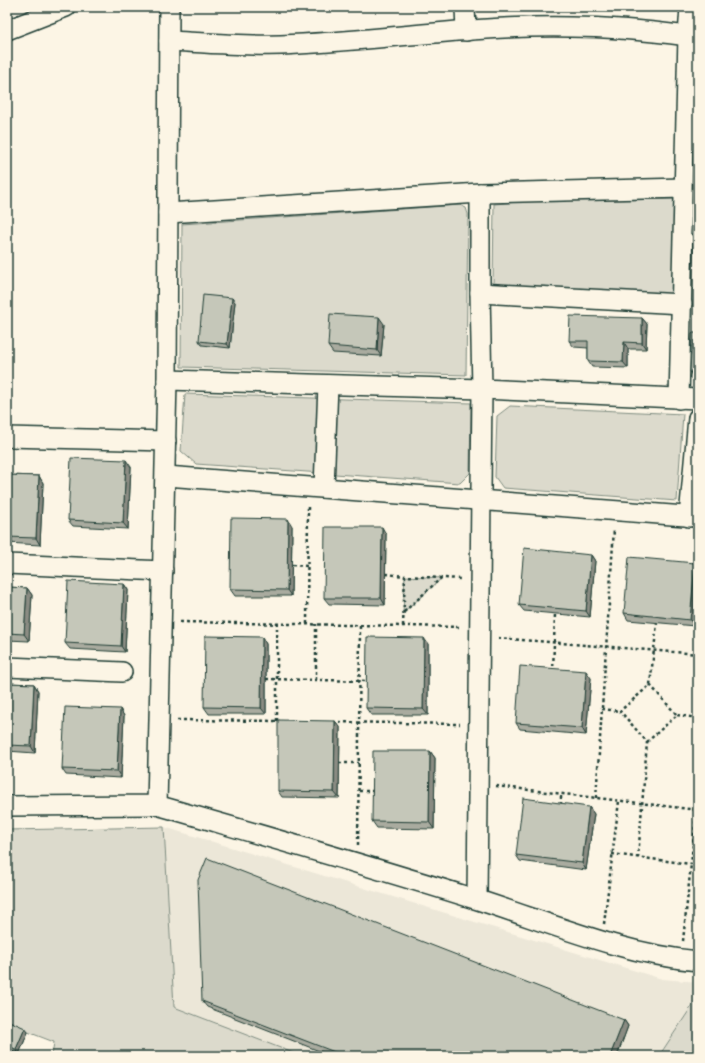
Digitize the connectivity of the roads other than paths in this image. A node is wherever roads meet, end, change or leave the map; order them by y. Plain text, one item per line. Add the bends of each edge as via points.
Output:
1 (66, 7) edge
2 (169, 7) edge
3 (465, 7) edge
4 (690, 7) edge
5 (7, 30) edge
6 (466, 31) junction
7 (688, 36) junction
8 (169, 41) junction
9 (684, 188) junction
10 (480, 193) junction
11 (168, 213) junction
12 (480, 293) junction
13 (682, 304) junction
14 (167, 380) junction
15 (328, 385) junction
16 (482, 389) junction
17 (679, 399) junction
18 (698, 399) edge
19 (698, 418) edge
20 (7, 437) edge
21 (166, 440) junction
22 (166, 476) junction
23 (316, 488) junction
24 (482, 501) junction
25 (693, 517) edge
26 (7, 564) edge
27 (163, 571) junction
28 (7, 667) edge
29 (122, 672) dead end
30 (157, 804) junction
31 (7, 806) edge
32 (477, 899) junction
33 (690, 960) edge

1 - 5 street
2 - 8 street
3 - 6 street
4 - 7 street
6 - 7 street via 570,27 631,29
6 - 8 street via 279,45
7 - 9 street
8 - 11 street
9 - 10 street
9 - 13 street
10 - 11 street
10 - 12 street
11 - 14 street
12 - 13 street
12 - 16 street
13 - 17 street
14 - 15 street
14 - 21 street
15 - 16 street
15 - 23 street
16 - 17 street
16 - 24 street
17 - 18 street
19 - 25 street
20 - 21 street
21 - 22 street
22 - 23 street
22 - 27 street
23 - 24 street
24 - 25 street
24 - 32 street
26 - 27 street
27 - 30 street
28 - 29 street
30 - 31 street
30 - 32 street
32 - 33 street via 602,940 668,958

